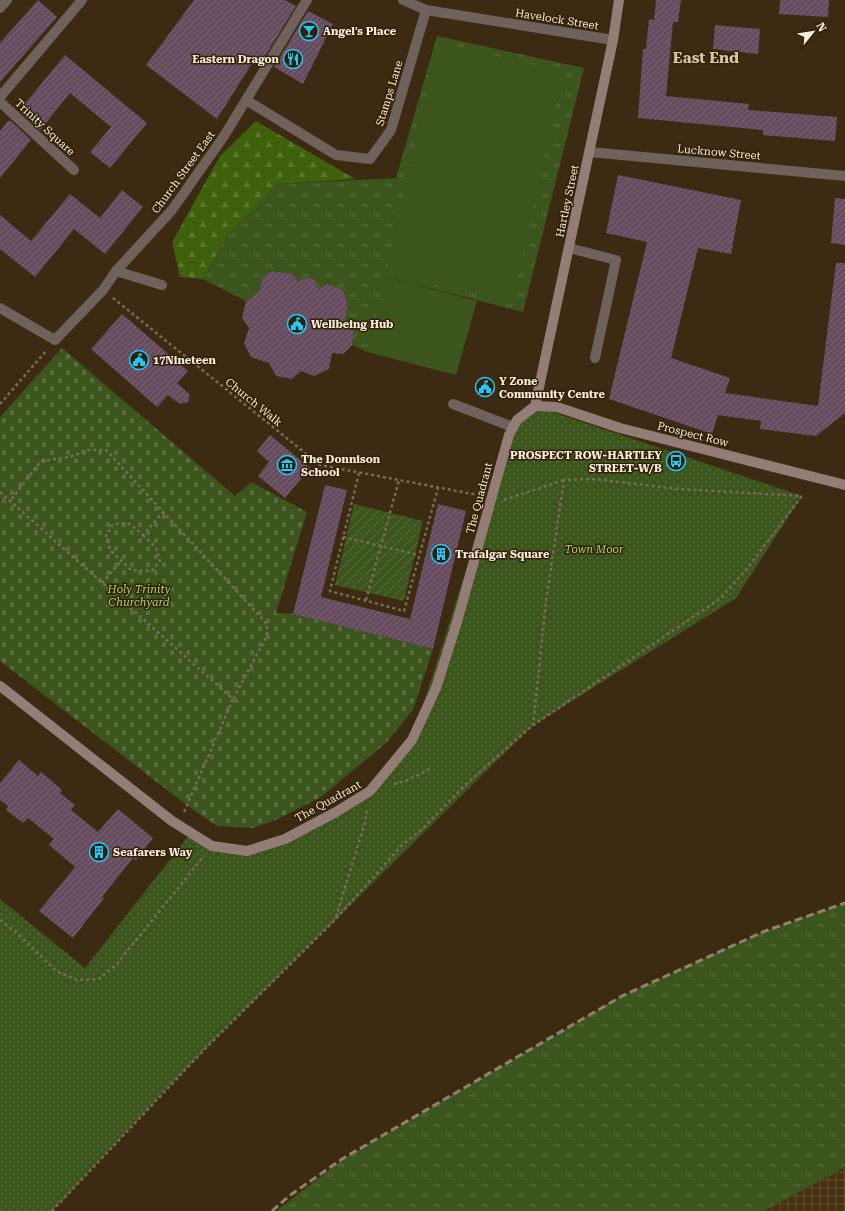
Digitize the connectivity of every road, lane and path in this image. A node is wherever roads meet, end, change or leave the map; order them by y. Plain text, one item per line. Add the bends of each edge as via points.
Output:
1 (7, 0) edge
2 (82, 0) edge
3 (306, 0) edge
4 (403, 0) edge
5 (620, 0) edge
6 (0, 8) edge
7 (426, 10) junction
8 (613, 40) junction
9 (0, 96) edge
10 (246, 100) junction
11 (0, 102) edge
12 (590, 152) junction
13 (74, 170) dead end
14 (845, 176) edge
15 (569, 248) junction
16 (116, 271) junction
17 (162, 285) dead end
18 (103, 290) junction
19 (0, 308) edge
20 (55, 340) junction
21 (594, 358) dead end
22 (0, 404) edge
23 (453, 404) dead end
24 (535, 406) junction
25 (513, 427) junction
26 (359, 473) junction
27 (399, 480) junction
28 (564, 480) junction
29 (845, 485) edge
30 (438, 488) junction
31 (0, 492) edge
32 (491, 497) junction
33 (10, 500) junction
34 (163, 512) junction
35 (143, 535) junction
36 (342, 537) junction
37 (380, 547) junction
38 (419, 555) junction
39 (121, 561) junction
40 (102, 583) junction
41 (366, 600) junction
42 (0, 686) edge
43 (233, 699) junction
44 (532, 726) junction
45 (432, 768) dead end
46 (393, 785) dead end
47 (370, 791) junction
48 (178, 825) junction
49 (212, 846) junction
50 (0, 920) edge
51 (335, 920) junction
52 (52, 1211) edge

1 - 6 street
2 - 9 street
3 - 10 street, Church Street East
4 - 7 street, Havelock Street
5 - 8 street, Hartley Street
7 - 8 street, Havelock Street
7 - 10 street, Stamps Lane via 391,130 370,159 336,155
8 - 12 street, Hartley Street
10 - 16 street, Church Street East via 172,210
11 - 13 street, Trinity Square
12 - 14 street, Lucknow Street
12 - 15 street, Hartley Street
15 - 21 street via 616,260
15 - 24 street, Hartley Street
16 - 17 street
16 - 18 street, Church Street East
18 - 20 street, Church Street East
18 - 26 path, Church Walk via 320,465
19 - 20 street
20 - 22 path
23 - 25 street
24 - 25 street, The Quadrant via 517,420
24 - 29 street, Prospect Row via 557,407 620,428
25 - 32 street, The Quadrant via 508,435
26 - 27 path
26 - 36 path
27 - 30 path
27 - 37 path
28 - 32 path via 502,501
28 - 44 path via 546,601
28 - 44 path via 593,479 678,489 802,496 746,570 721,598
30 - 32 path
30 - 38 path
31 - 33 path
32 - 47 street, The Quadrant via 458,622 436,688 412,740
33 - 34 path via 41,461 70,456 86,450 106,450
33 - 40 path
34 - 35 path
34 - 43 path via 267,624 267,636
35 - 39 path via 130,524 113,524 106,536 110,550
35 - 39 path via 156,548 160,561 152,571 131,570
36 - 37 path
36 - 41 path via 330,591
37 - 38 path
37 - 41 path
38 - 41 path via 404,610
39 - 40 path
40 - 43 path
42 - 48 street, The Quadrant
43 - 48 path
44 - 51 path via 402,845
45 - 46 path
47 - 49 street, The Quadrant via 285,839 247,851
47 - 51 path via 365,822
48 - 49 street, The Quadrant
49 - 50 path via 116,965 99,979 77,980 56,972 16,932
51 - 52 path via 204,1050

